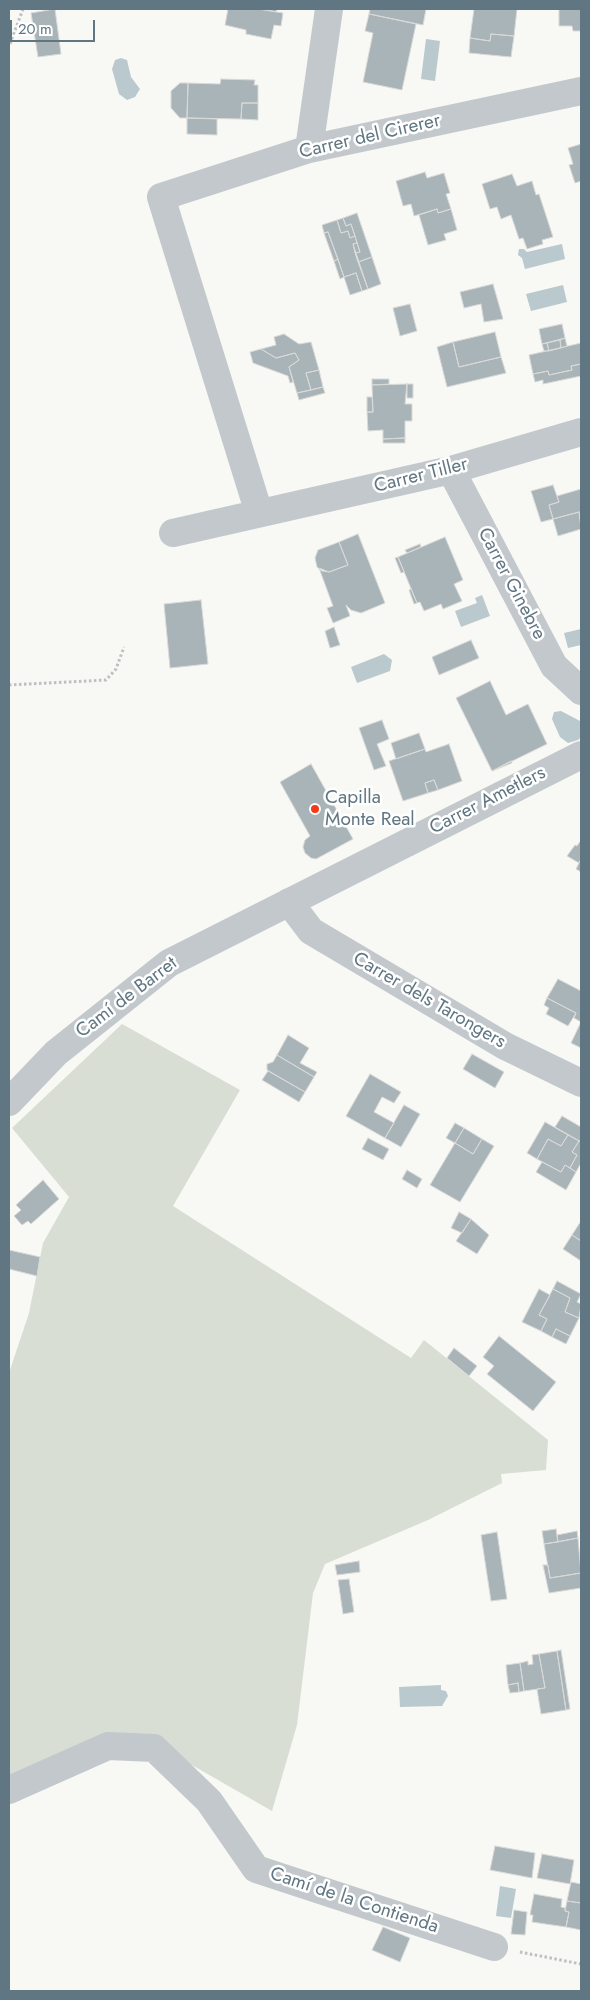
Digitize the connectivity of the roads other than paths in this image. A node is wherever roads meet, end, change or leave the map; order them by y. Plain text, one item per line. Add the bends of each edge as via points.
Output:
1 (329, 9) edge
2 (581, 91) edge
3 (309, 149) junction
4 (581, 432) edge
5 (451, 470) junction
6 (259, 513) junction
7 (173, 533) dead end
8 (581, 691) edge
9 (581, 755) edge
10 (289, 902) junction
11 (261, 916) joint
12 (581, 1083) edge
13 (9, 1102) edge
14 (9, 1790) edge
15 (494, 1947) road end

1 - 3 street
2 - 3 street, Carrer del Cirerer
3 - 6 street, Carrer del Cirerer via 161,197
4 - 5 street, Carrer Tiller
5 - 6 street, Carrer Tiller
5 - 8 street, Carrer Ginebre via 554,666
6 - 7 street, Carrer Tiller
9 - 10 street, Carrer Ametlers
10 - 11 street, Carrer Ametlers
10 - 12 street, Carrer dels Tarongers via 311,931 504,1046
11 - 13 street, Camí de Barret via 169,963 56,1053
14 - 15 street, Camí de la Contienda via 108,1746 154,1748 209,1801 256,1869

